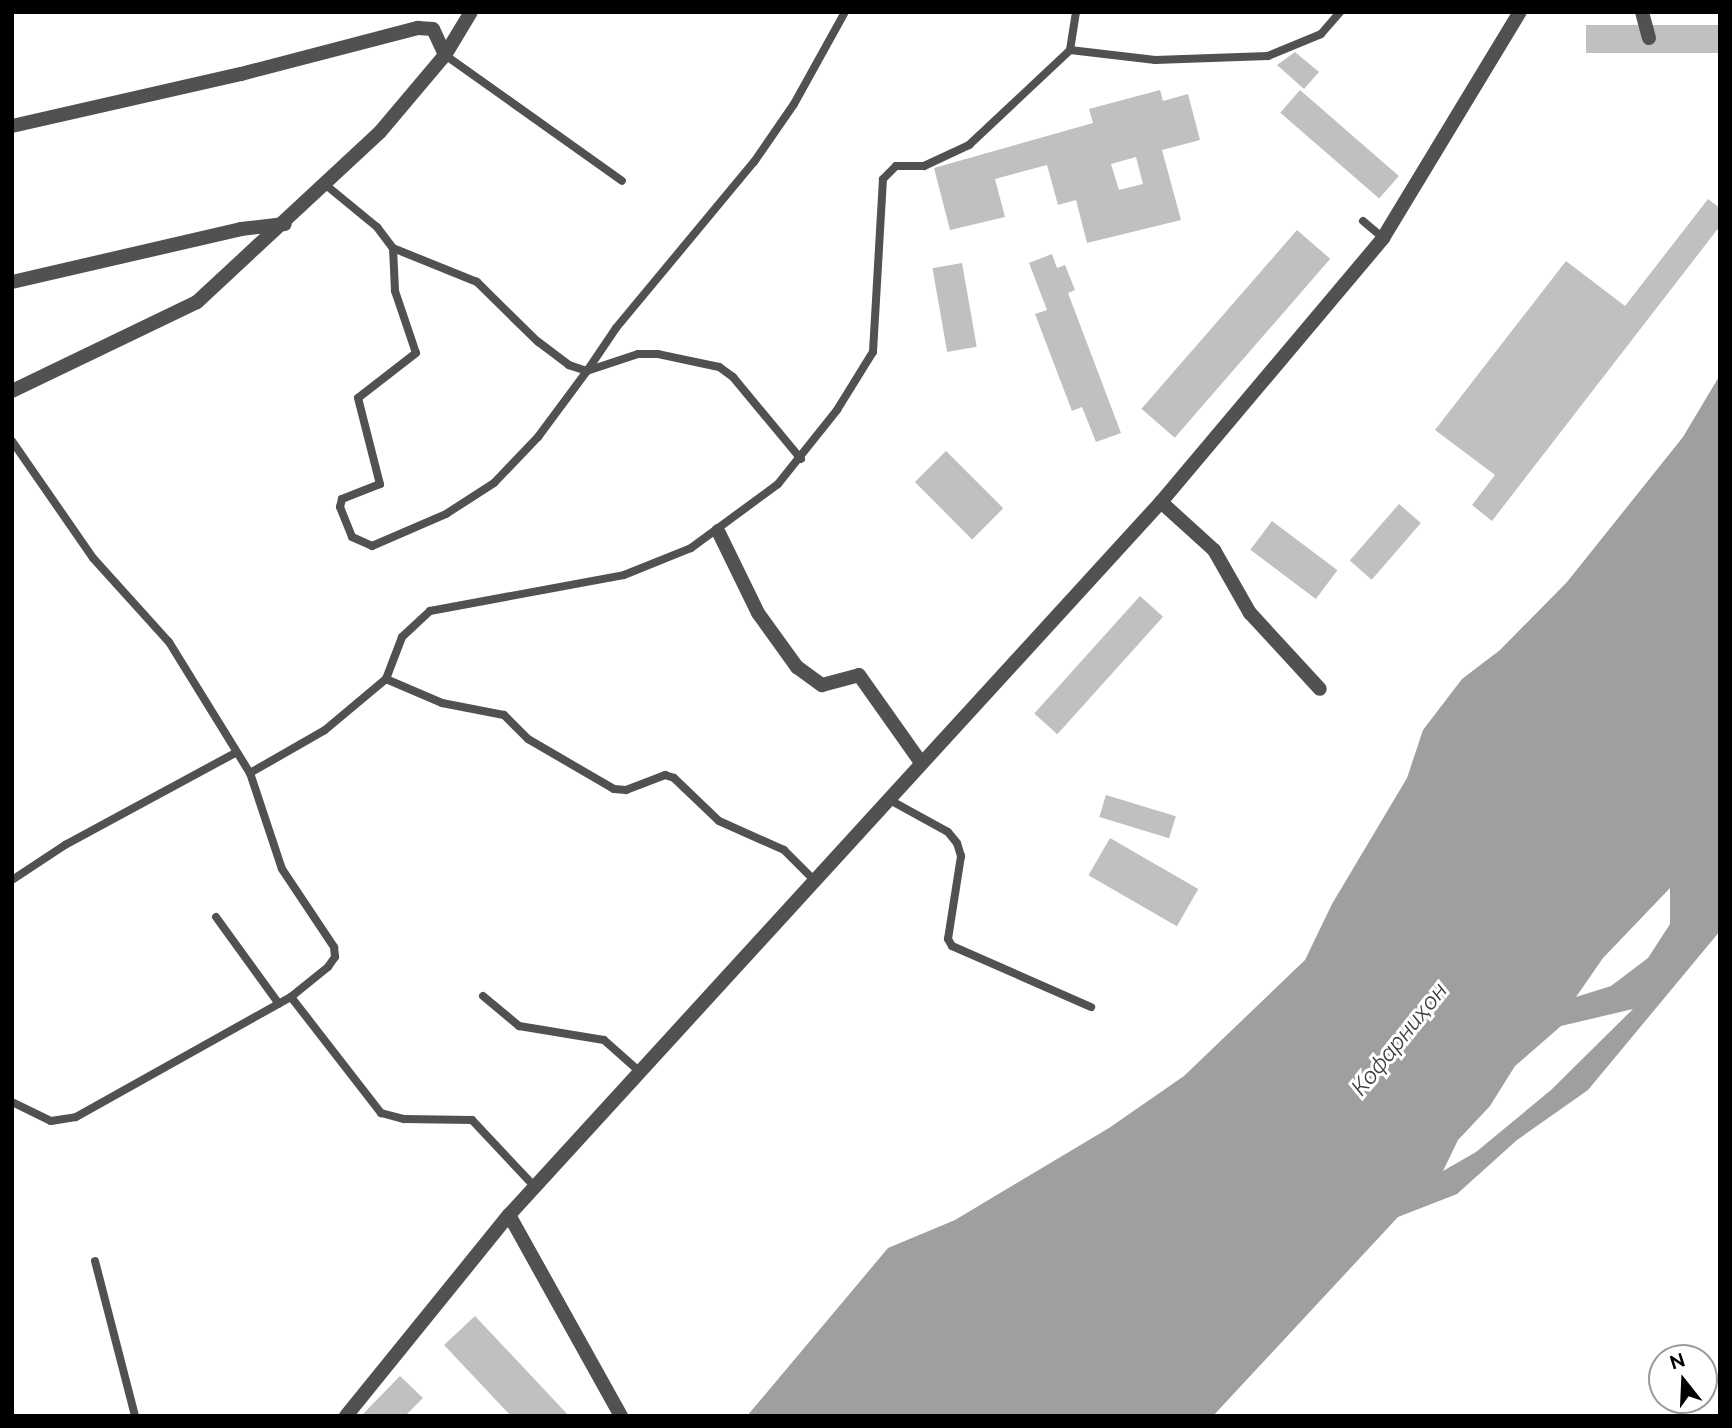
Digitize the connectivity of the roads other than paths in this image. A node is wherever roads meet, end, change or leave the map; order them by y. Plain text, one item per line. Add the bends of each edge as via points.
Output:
1 (471, 12) edge
2 (845, 12) edge
3 (1076, 12) edge
4 (1340, 12) edge
5 (1520, 12) edge
6 (1642, 12) edge
7 (1649, 38) dead end
8 (1070, 50) junction
9 (444, 55) junction
10 (12, 126) edge
11 (622, 181) dead end
12 (327, 186) junction
13 (1363, 221) dead end
14 (285, 224) junction
15 (1383, 238) junction
16 (393, 248) junction
17 (12, 282) edge
18 (587, 371) junction
19 (12, 391) edge
20 (12, 441) edge
21 (801, 459) junction
22 (1161, 502) junction
23 (718, 531) junction
24 (386, 679) junction
25 (1320, 689) dead end
26 (235, 752) junction
27 (920, 761) junction
28 (250, 773) junction
29 (886, 798) junction
30 (813, 878) junction
31 (12, 880) edge
32 (216, 917) dead end
33 (483, 996) dead end
34 (291, 997) junction
35 (279, 1004) junction
36 (1091, 1007) dead end
37 (639, 1071) junction
38 (12, 1102) edge
39 (534, 1186) junction
40 (509, 1215) junction
41 (95, 1261) dead end
42 (135, 1416) edge
43 (346, 1416) edge
44 (621, 1416) edge

1 - 9 street
2 - 18 lane via 794,104 754,162 616,328
3 - 8 lane
4 - 8 lane via 1321,34 1268,57 1155,60
5 - 15 street
6 - 7 street
8 - 21 lane via 968,145 924,166 896,166 883,179 873,352 860,379
9 - 10 street via 433,29 418,28
9 - 11 lane
9 - 12 street via 380,132
12 - 14 street
12 - 16 lane via 377,228
13 - 15 lane
14 - 17 street via 241,229
14 - 19 street via 197,302
15 - 22 street
16 - 18 lane via 477,282 554,356
16 - 18 lane via 395,291 417,347 413,359 358,398 382,477 376,489 340,502 358,542 372,547 446,514 494,483 538,437
18 - 21 lane via 638,354 719,367 733,377
20 - 26 lane via 93,558 169,642 199,685
21 - 23 lane via 778,484
22 - 25 street via 1214,550 1250,613
22 - 27 street
23 - 24 lane via 691,548 624,575 430,611 402,637
23 - 27 street via 758,613 797,667 822,685 859,675
24 - 28 lane via 325,730
24 - 30 lane via 442,703 504,715 528,739 614,789 626,790 665,775 674,778 719,821 784,850
26 - 28 lane
26 - 31 lane via 65,845
27 - 29 street
28 - 34 lane via 282,869 334,947 335,957 328,967
29 - 30 street
29 - 36 lane via 948,832 957,842 961,856 948,939 952,946
30 - 37 street
32 - 35 lane
33 - 37 lane via 519,1026 604,1040
34 - 35 lane
34 - 39 lane via 382,1113 404,1119 472,1120
35 - 38 lane via 76,1117 51,1121
37 - 39 street
39 - 40 street
40 - 43 street
40 - 44 street
41 - 42 lane

